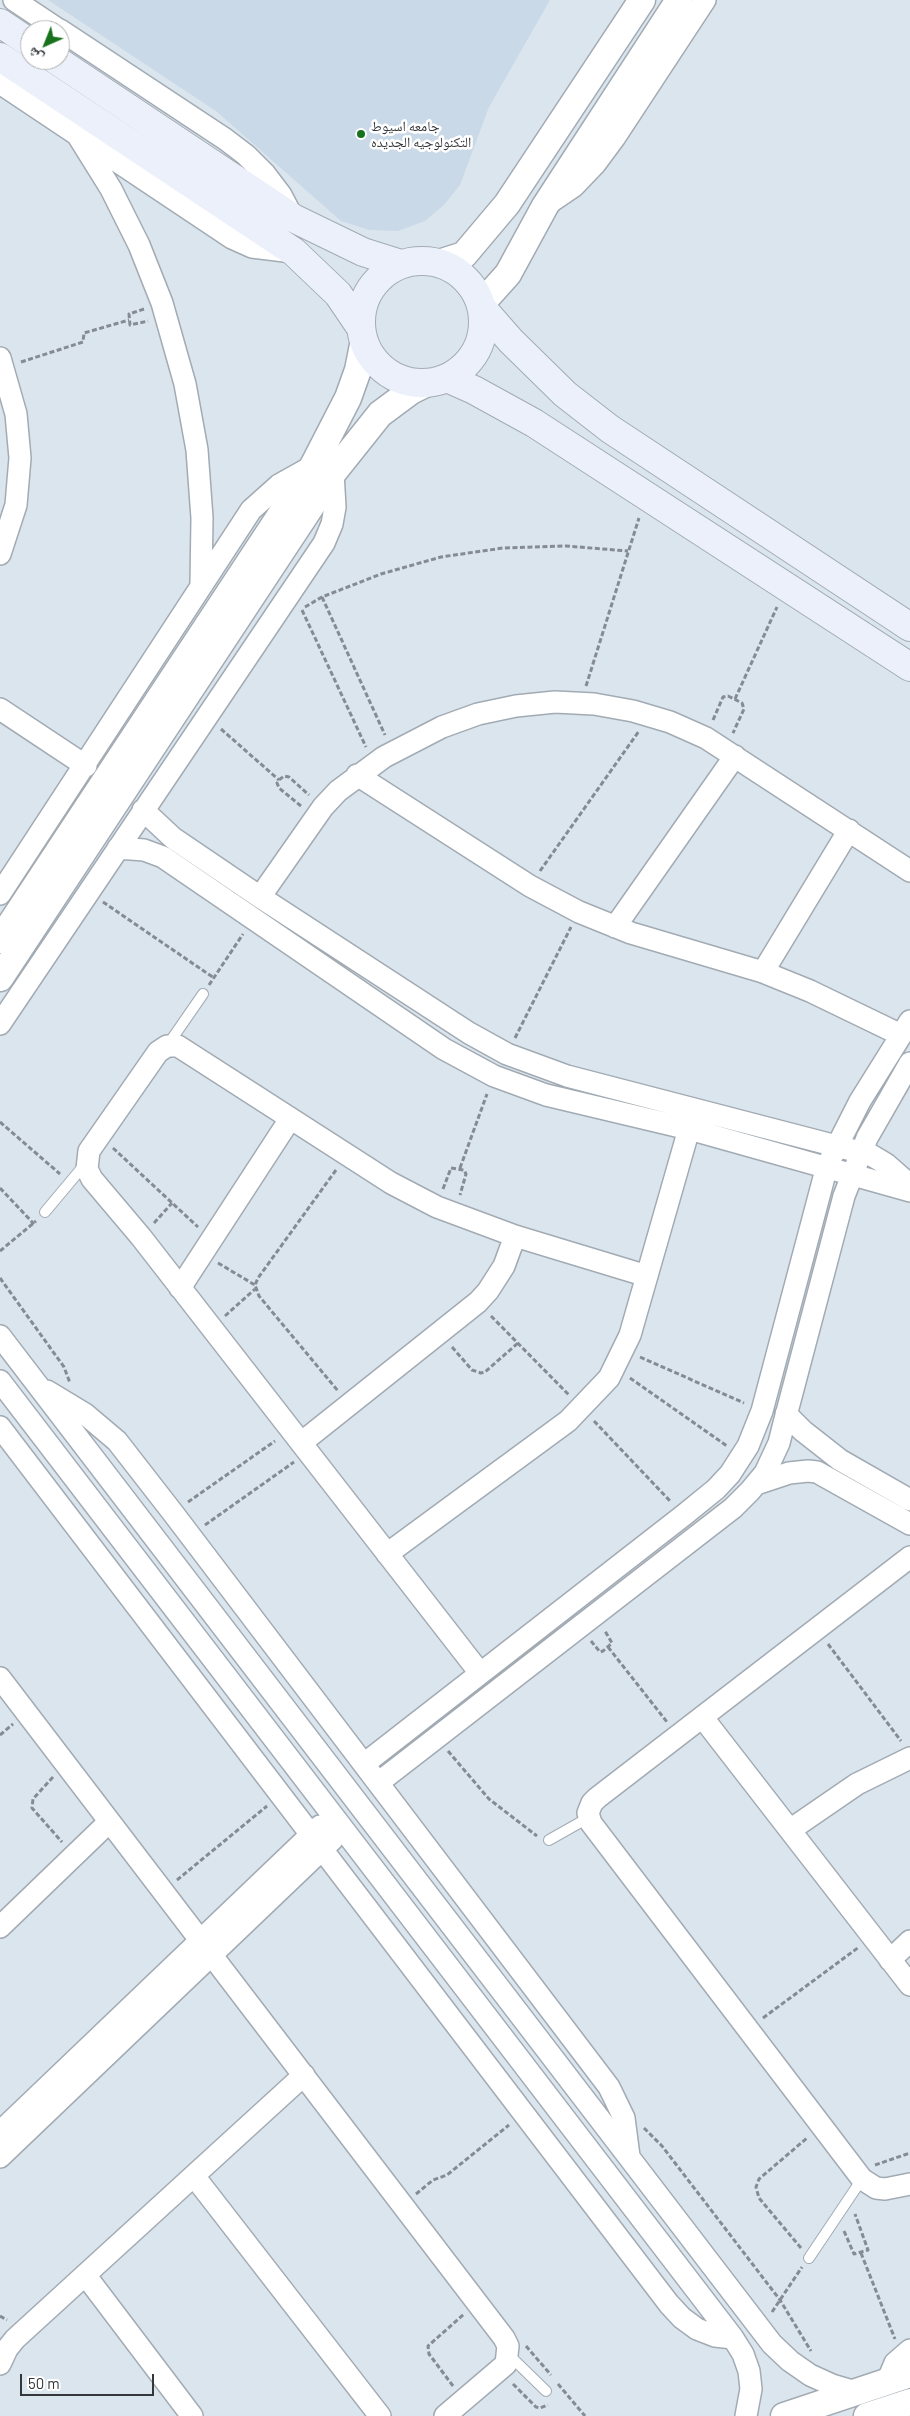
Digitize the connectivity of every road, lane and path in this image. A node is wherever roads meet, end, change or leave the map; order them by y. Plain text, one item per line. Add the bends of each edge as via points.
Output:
1 (14, 0) edge
2 (642, 0) edge
3 (679, 0) edge
4 (705, 0) edge
5 (45, 20) edge
6 (0, 23) edge
7 (20, 36) edge
8 (70, 37) edge
9 (0, 57) edge
10 (70, 69) edge
11 (0, 83) edge
12 (78, 136) junction
13 (545, 206) junction
14 (293, 218) junction
15 (294, 252) junction
16 (439, 263) junction
17 (401, 264) junction
18 (482, 306) junction
19 (129, 320) dead end
20 (362, 334) junction
21 (2, 363) edge
22 (437, 380) junction
23 (323, 470) junction
24 (646, 495) junction
25 (628, 551) junction
26 (0, 554) edge
27 (201, 586) junction
28 (786, 586) junction
29 (322, 597) junction
30 (302, 609) junction
31 (268, 627) junction
32 (910, 627) edge
33 (910, 667) edge
34 (735, 699) junction
35 (580, 704) junction
36 (0, 708) edge
37 (650, 716) junction
38 (207, 717) junction
39 (706, 738) junction
40 (392, 752) junction
41 (731, 753) junction
42 (86, 766) junction
43 (366, 769) junction
44 (279, 780) junction
45 (143, 810) junction
46 (319, 812) junction
47 (849, 830) junction
48 (118, 848) junction
49 (910, 871) edge
50 (530, 886) junction
51 (89, 892) junction
52 (0, 894) edge
53 (260, 897) junction
54 (579, 912) junction
55 (253, 919) junction
56 (615, 927) junction
57 (0, 940) edge
58 (763, 972) junction
59 (0, 978) edge
60 (214, 978) junction
61 (203, 994) joint
62 (0, 1024) edge
63 (905, 1028) edge
64 (167, 1046) junction
65 (507, 1054) junction
66 (910, 1063) edge
67 (494, 1076) junction
68 (290, 1119) junction
69 (0, 1122) edge
70 (689, 1129) junction
71 (99, 1136) junction
72 (836, 1147) junction
73 (861, 1152) junction
74 (347, 1154) junction
75 (86, 1163) junction
76 (827, 1166) junction
77 (460, 1168) junction
78 (852, 1174) junction
79 (70, 1182) junction
80 (910, 1185) edge
81 (0, 1188) edge
82 (910, 1191) edge
83 (172, 1203) junction
84 (446, 1211) junction
85 (45, 1212) joint
86 (34, 1224) junction
87 (515, 1236) junction
88 (141, 1237) junction
89 (207, 1247) junction
90 (0, 1251) edge
91 (647, 1276) junction
92 (0, 1278) edge
93 (255, 1287) junction
94 (180, 1288) junction
95 (211, 1328) junction
96 (440, 1334) junction
97 (0, 1336) edge
98 (518, 1343) dead end
99 (620, 1358) junction
100 (0, 1381) edge
101 (37, 1385) junction
102 (68, 1404) junction
103 (349, 1405) junction
104 (762, 1411) junction
105 (786, 1414) junction
106 (0, 1427) edge
107 (300, 1442) junction
108 (742, 1457) junction
109 (756, 1484) junction
110 (910, 1500) edge
111 (174, 1513) junction
112 (910, 1524) edge
113 (190, 1535) junction
114 (387, 1554) junction
115 (910, 1558) edge
116 (817, 1629) junction
117 (608, 1647) dead end
118 (480, 1673) junction
119 (0, 1678) edge
120 (703, 1718) junction
121 (679, 1736) junction
122 (437, 1737) junction
123 (907, 1752) edge
124 (66, 1764) junction
125 (364, 1764) junction
126 (378, 1783) junction
127 (281, 1795) junction
128 (588, 1818) junction
129 (109, 1822) junction
130 (337, 1823) junction
131 (790, 1830) junction
132 (549, 1840) joint
133 (316, 1842) junction
134 (74, 1856) junction
135 (163, 1892) junction
136 (0, 1927) edge
137 (872, 1936) junction
138 (910, 1941) edge
139 (206, 1948) junction
140 (890, 1960) junction
141 (910, 1985) edge
142 (747, 2030) junction
143 (304, 2075) junction
144 (524, 2114) junction
145 (624, 2118) junction
146 (820, 2127) junction
147 (0, 2132) edge
148 (910, 2153) edge
149 (629, 2156) junction
150 (0, 2157) edge
151 (859, 2175) junction
152 (194, 2176) junction
153 (910, 2184) edge
154 (849, 2197) junction
155 (402, 2205) junction
156 (838, 2214) junction
157 (861, 2253) junction
158 (808, 2258) junction
159 (86, 2276) junction
160 (780, 2300) junction
161 (477, 2303) junction
162 (760, 2329) junction
163 (733, 2338) junction
164 (811, 2352) dead end
165 (509, 2355) junction
166 (0, 2364) edge
167 (902, 2365) edge
168 (546, 2391) dead end
169 (856, 2392) junction
170 (464, 2400) junction
171 (910, 2402) edge
172 (192, 2416) edge
173 (380, 2416) edge
174 (445, 2416) edge
175 (746, 2416) edge
176 (784, 2416) edge
177 (867, 2416) edge

1 - 5 street
2 - 16 street via 507,204 464,255
3 - 13 street
4 - 13 street via 605,150 574,186
6 - 7 main road
8 - 14 street via 246,155 281,195
9 - 15 main road
10 - 14 main road
11 - 12 street
12 - 15 street via 232,238 252,247
12 - 27 street via 111,189 139,245 162,303 185,384 197,450 202,518
13 - 18 street via 508,274
14 - 17 main road via 363,252
15 - 20 main road via 338,294
16 - 17 main road via 426,260
16 - 18 main road via 465,278
17 - 20 main road via 386,271 366,296 361,312
18 - 22 main road via 484,329 478,349 465,366
18 - 32 main road via 511,341 565,394 610,429
19 - 21 path via 84,333 83,342
20 - 22 main road via 376,361 395,377 411,382
20 - 23 street via 358,370
21 - 26 street via 16,414 20,458 16,506
22 - 23 street via 411,391 380,414
22 - 24 main road via 474,390 534,423
23 - 27 street via 280,485 251,510
23 - 31 street via 335,507 332,524 324,543
23 - 57 street
23 - 59 street
24 - 25 path
24 - 28 main road
25 - 29 path via 566,546 441,557 381,574
25 - 35 path
27 - 42 street
28 - 33 main road
28 - 34 path
29 - 30 path
29 - 40 path
30 - 31 path
30 - 43 path
31 - 38 street
34 - 39 path via 728,696 722,699
34 - 41 path via 742,703 744,709
35 - 37 street
35 - 40 street via 555,702 478,714 442,727
36 - 42 street
37 - 39 street
37 - 50 path
38 - 44 path
38 - 45 street
39 - 41 street
40 - 43 street
41 - 47 street
41 - 56 street
42 - 52 street
43 - 46 street
43 - 50 street
44 - 46 path via 279,788
44 - 46 path via 289,777
45 - 48 street
45 - 53 street via 173,838
46 - 53 street
47 - 49 street
47 - 58 street
48 - 51 street
48 - 55 street via 144,850 163,858
50 - 54 street
51 - 60 path
51 - 62 street
53 - 65 street via 469,1033
54 - 56 street
54 - 65 path
55 - 60 path
55 - 67 street via 444,1049
56 - 58 street
58 - 63 street
60 - 61 path
61 - 64 lane
63 - 72 street
64 - 68 street via 183,1048
64 - 71 street via 158,1052
65 - 72 street via 554,1072
66 - 73 street
67 - 70 street via 546,1095
67 - 77 path
68 - 74 street
68 - 89 street
69 - 79 path
70 - 76 street
70 - 91 street
71 - 75 street via 89,1151
71 - 83 path
72 - 73 street
72 - 76 street
73 - 78 street
73 - 80 street via 879,1159
74 - 84 street via 391,1183
74 - 93 path via 258,1278
75 - 79 lane
75 - 88 street via 92,1178
76 - 78 street
76 - 104 street
77 - 84 path via 466,1174
77 - 84 path via 451,1168
78 - 82 street
78 - 105 street
79 - 85 lane
81 - 86 path
83 - 88 path
83 - 89 path
84 - 87 street
85 - 86 path
86 - 90 path
87 - 91 street
87 - 96 street via 504,1266 488,1291
88 - 94 street
89 - 93 path
89 - 94 street
91 - 99 street
92 - 102 path via 68,1374 71,1389
93 - 95 path
93 - 103 path
94 - 95 street
95 - 107 street
96 - 98 path via 476,1373 485,1372
96 - 103 street
97 - 101 street
99 - 104 path
99 - 108 path
99 - 114 street via 598,1391 568,1421
100 - 130 street
101 - 102 street
101 - 149 street
102 - 111 street via 117,1441
103 - 107 street
104 - 108 street
105 - 109 street via 772,1458
105 - 110 street via 840,1460
106 - 127 street
107 - 111 path
107 - 113 path
107 - 114 street
108 - 118 street via 710,1493
109 - 112 street via 789,1473 817,1472
109 - 122 street via 733,1508
111 - 113 street
113 - 125 street
114 - 118 street
115 - 116 street
116 - 120 street
116 - 123 path
117 - 121 path
118 - 125 street
119 - 124 street
120 - 121 street
120 - 131 street
121 - 128 street via 592,1803
122 - 126 street
122 - 132 path via 489,1799 532,1833
123 - 131 street
124 - 129 street
124 - 134 path via 32,1803 35,1812
125 - 126 street
126 - 145 street via 609,2087
127 - 133 street
127 - 135 path
128 - 132 lane
128 - 142 street
129 - 134 street
129 - 135 street
130 - 133 street
130 - 163 street
131 - 137 street
133 - 139 street
133 - 144 street
134 - 136 street
135 - 139 street
137 - 140 street
137 - 142 path
138 - 140 street
139 - 143 street
139 - 147 street
139 - 150 street
140 - 141 street
142 - 146 street
143 - 152 street
143 - 155 street
144 - 155 path via 447,2175 433,2180
144 - 163 street via 675,2311 697,2329
145 - 149 street
145 - 160 path via 654,2136
146 - 151 street
146 - 158 path via 759,2179 756,2188 759,2198
148 - 151 path
149 - 162 street
151 - 153 street via 876,2188 885,2190
151 - 154 lane
152 - 159 street
152 - 173 street
154 - 156 lane
154 - 157 path via 868,2248
155 - 161 street
156 - 157 path via 853,2253
156 - 158 lane
157 - 167 path
158 - 160 path
159 - 166 street via 15,2339
159 - 172 street
160 - 162 path
160 - 164 path
161 - 165 street via 504,2338
161 - 170 path via 428,2346 429,2354
162 - 169 street via 790,2361 810,2375 832,2386
163 - 175 street via 749,2371 751,2389
165 - 168 lane
165 - 170 street via 500,2371
167 - 169 street
169 - 176 street
170 - 174 street
171 - 177 street

